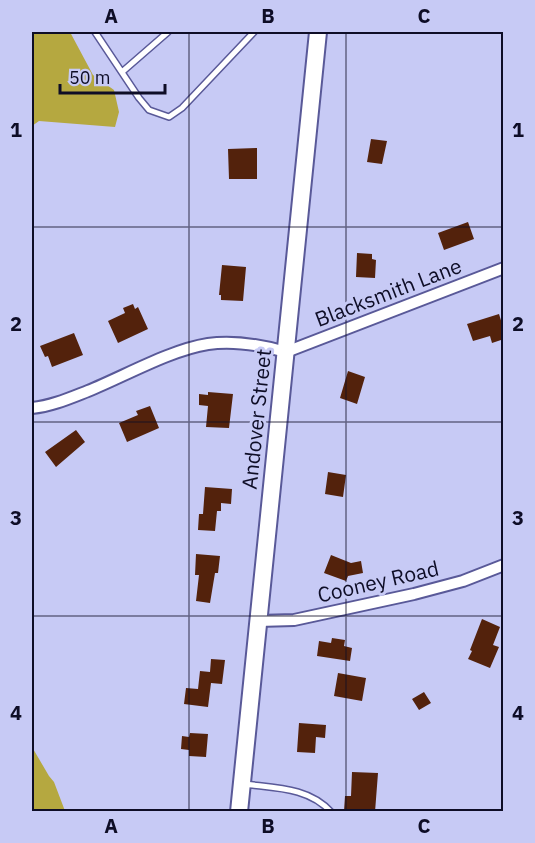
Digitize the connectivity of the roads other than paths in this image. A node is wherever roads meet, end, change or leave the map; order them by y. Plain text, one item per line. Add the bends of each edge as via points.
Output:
1 (95, 32) edge
2 (168, 32) edge
3 (254, 32) edge
4 (318, 32) edge
5 (122, 72) junction
6 (504, 268) edge
7 (286, 352) junction
8 (32, 408) edge
9 (504, 565) edge
10 (258, 621) junction
11 (242, 784) junction
12 (239, 812) edge
13 (330, 812) edge

1 - 5 lane
2 - 5 lane
3 - 5 lane via 169,117 149,110
4 - 7 main road, Andover Street
6 - 7 street, Blacksmith Lane
7 - 8 street via 228,342 208,344 57,404
7 - 10 main road, Andover Street
9 - 10 street, Cooney Road via 414,594 294,620
10 - 11 main road, Andover Street
11 - 12 main road, Andover Street
11 - 13 lane via 299,792 317,799

